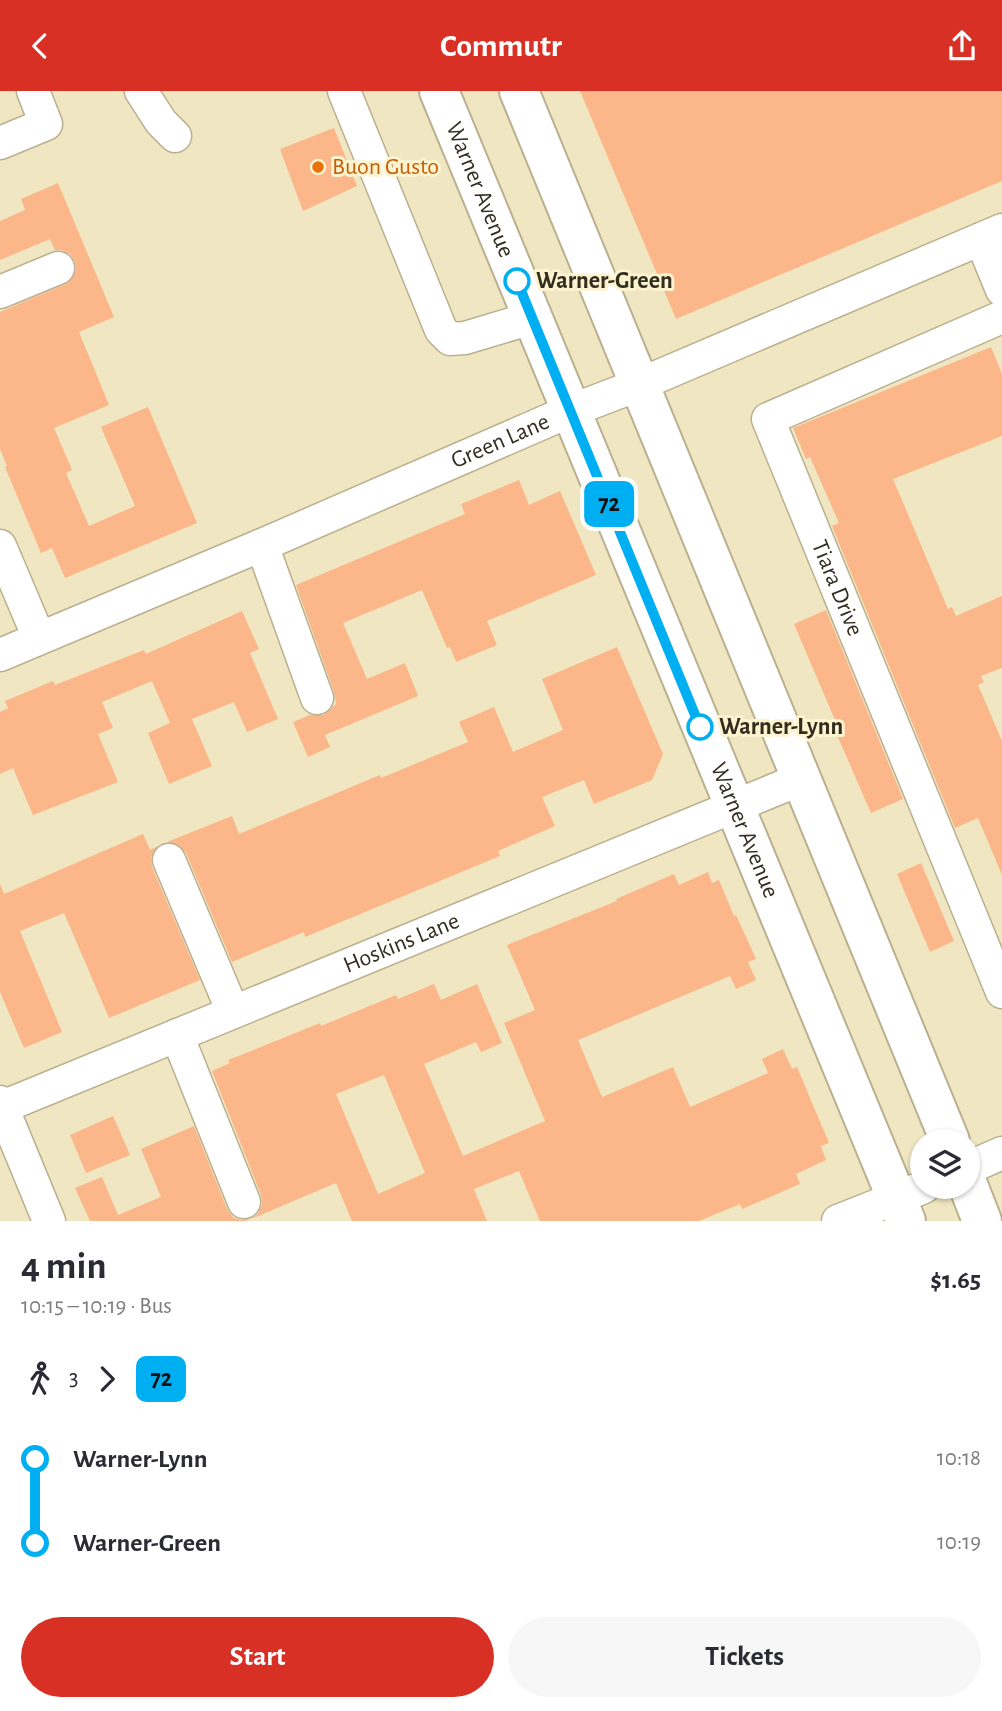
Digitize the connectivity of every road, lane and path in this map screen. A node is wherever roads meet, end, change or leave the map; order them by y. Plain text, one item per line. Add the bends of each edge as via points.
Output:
1 (33, 91) edge
2 (142, 91) edge
3 (344, 91) edge
4 (439, 91) edge
5 (519, 91) edge
6 (175, 136) dead end
7 (0, 143) edge
8 (991, 235) edge
9 (58, 268) dead end
10 (1002, 290) edge
11 (0, 292) edge
12 (1002, 317) edge
13 (532, 318) junction
14 (638, 385) junction
15 (570, 411) junction
16 (262, 545) junction
17 (0, 546) edge
18 (39, 638) junction
19 (0, 655) edge
20 (317, 698) dead end
21 (802, 779) junction
22 (733, 806) junction
23 (169, 860) dead end
24 (1002, 992) edge
25 (233, 1012) junction
26 (177, 1035) junction
27 (1, 1106) edge
28 (945, 1129) edge
29 (1002, 1153) edge
30 (980, 1163) edge
31 (973, 1199) edge
32 (244, 1202) dead end
33 (909, 1202) edge
34 (50, 1221) edge
35 (838, 1221) edge
36 (982, 1221) edge

1 - 7 street via 46,124
2 - 6 street
3 - 13 street via 441,330 450,339 465,338
4 - 13 main road, Warner Avenue
5 - 14 main road
8 - 10 street
8 - 14 street, Green Lane
9 - 11 street
12 - 24 street, Tiara Drive via 768,419
13 - 15 main road, Warner Avenue
14 - 15 street, Green Lane
14 - 21 main road
15 - 16 street, Green Lane
15 - 22 main road, Warner Avenue
16 - 18 street, Green Lane
16 - 20 street
17 - 18 street
18 - 19 street, Green Lane
21 - 22 street, Hoskins Lane
21 - 28 main road
22 - 25 street, Hoskins Lane
22 - 33 main road, Warner Avenue
23 - 25 street
25 - 26 street, Hoskins Lane
26 - 27 street, Hoskins Lane
26 - 32 street
27 - 34 street
29 - 30 street
31 - 36 main road
33 - 35 street

